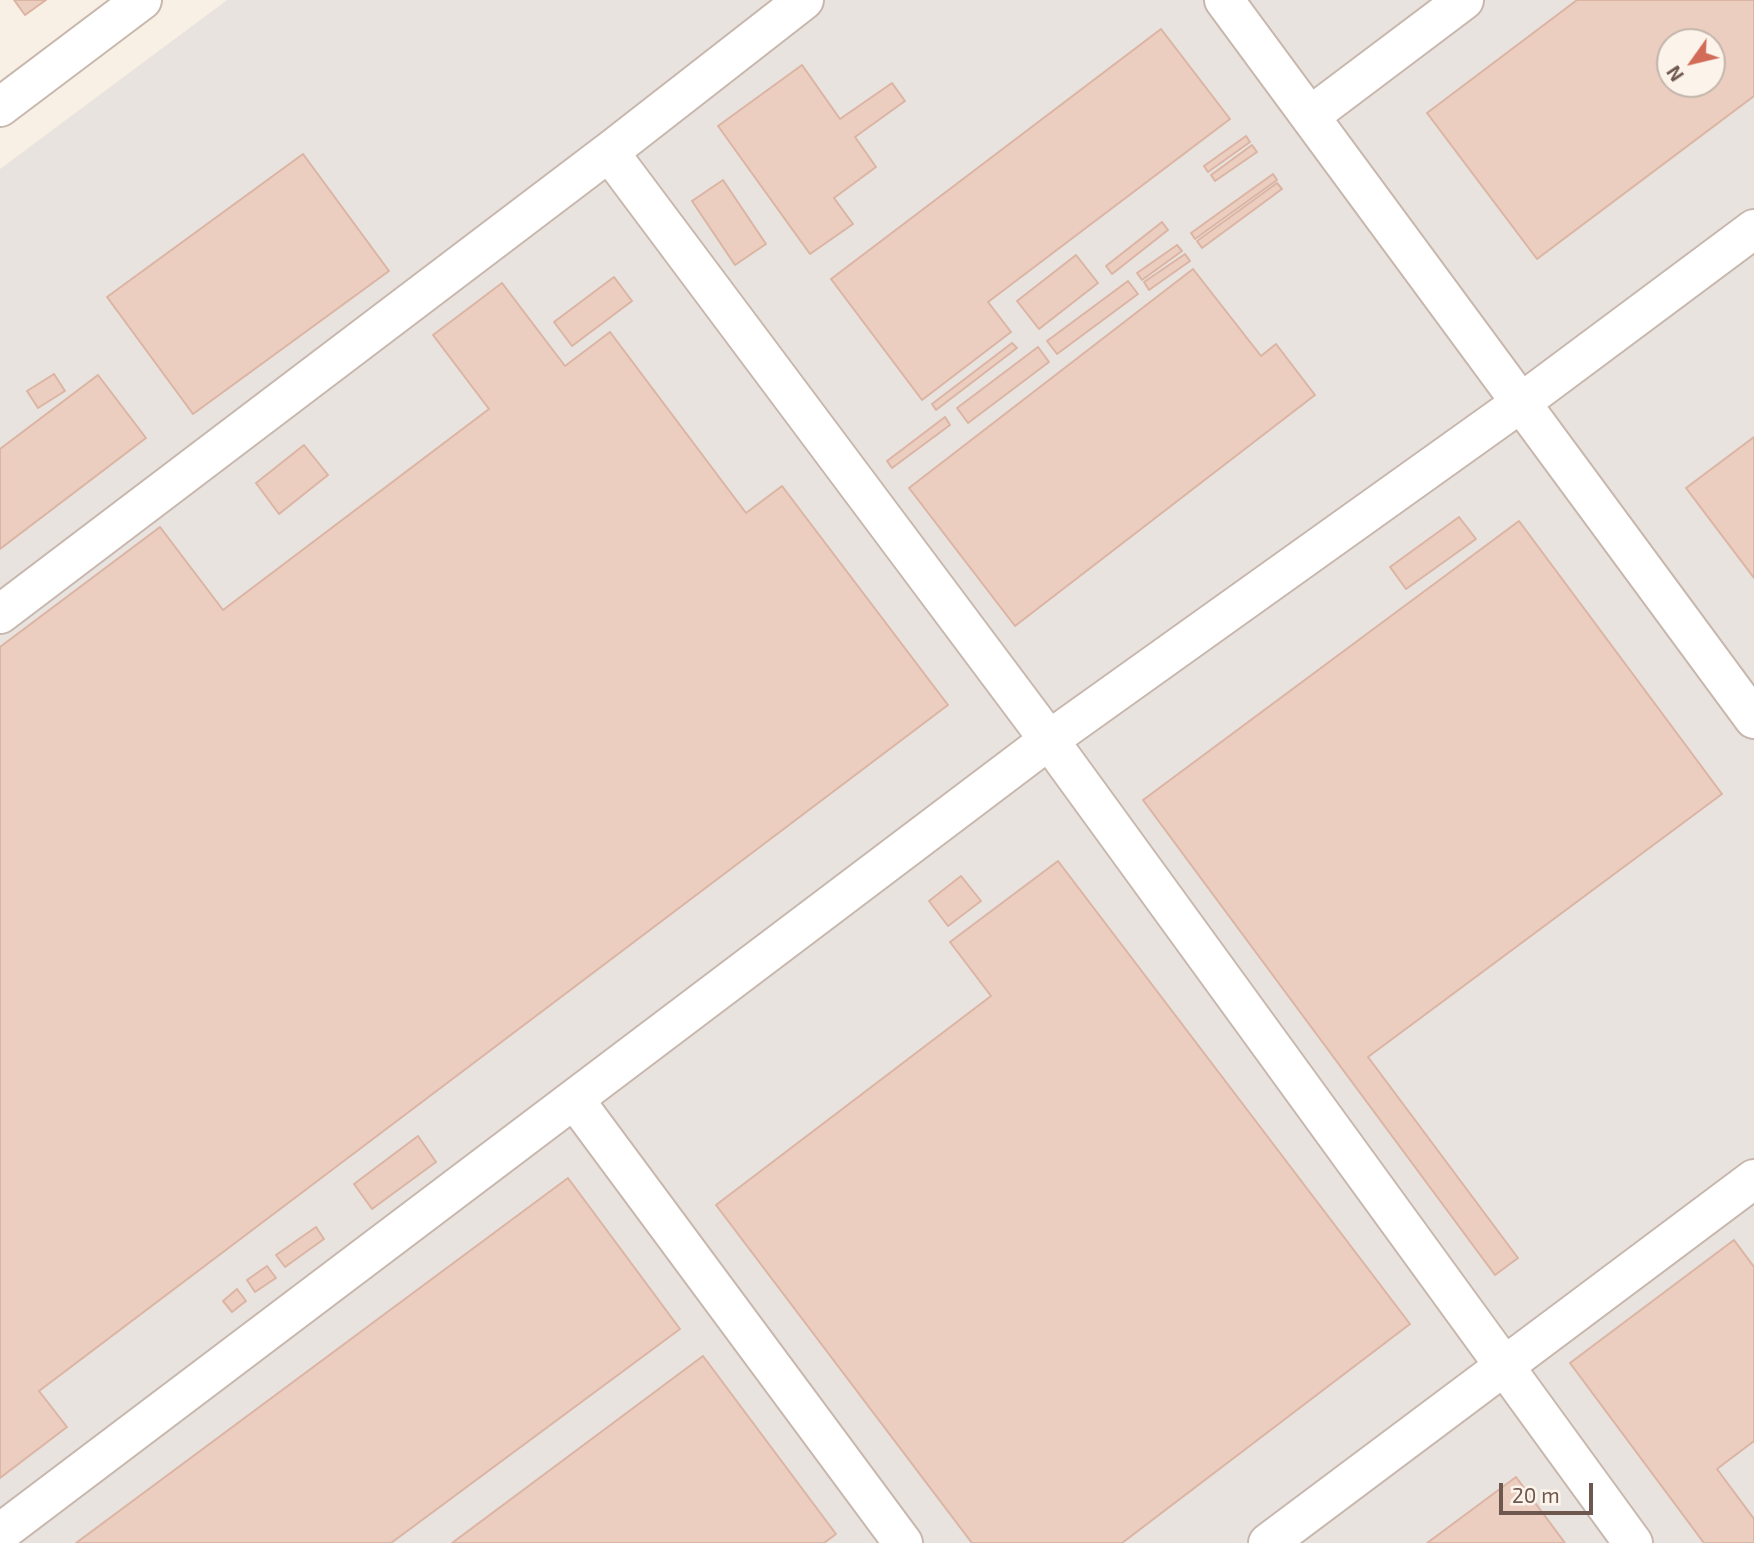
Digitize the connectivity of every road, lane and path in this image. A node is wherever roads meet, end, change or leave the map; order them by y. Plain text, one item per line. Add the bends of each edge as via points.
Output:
1 (142, 0) edge
2 (804, 0) edge
3 (1224, 0) edge
4 (1464, 0) edge
5 (0, 107) edge
6 (1310, 116) junction
7 (610, 152) junction
8 (1754, 229) edge
9 (1522, 402) junction
10 (0, 614) edge
11 (1754, 719) edge
12 (1049, 740) junction
13 (574, 1099) junction
14 (1751, 1188) edge
15 (1506, 1365) junction
16 (0, 1533) edge
17 (903, 1543) edge
18 (1268, 1543) edge
19 (1633, 1543) edge

1 - 5 street
2 - 7 street
3 - 6 street
4 - 6 street
6 - 9 street
7 - 10 street
7 - 12 street
8 - 9 street
9 - 11 street
9 - 12 street
12 - 13 street
12 - 15 street
13 - 16 street
13 - 17 street
14 - 15 street
15 - 18 street
15 - 19 street

